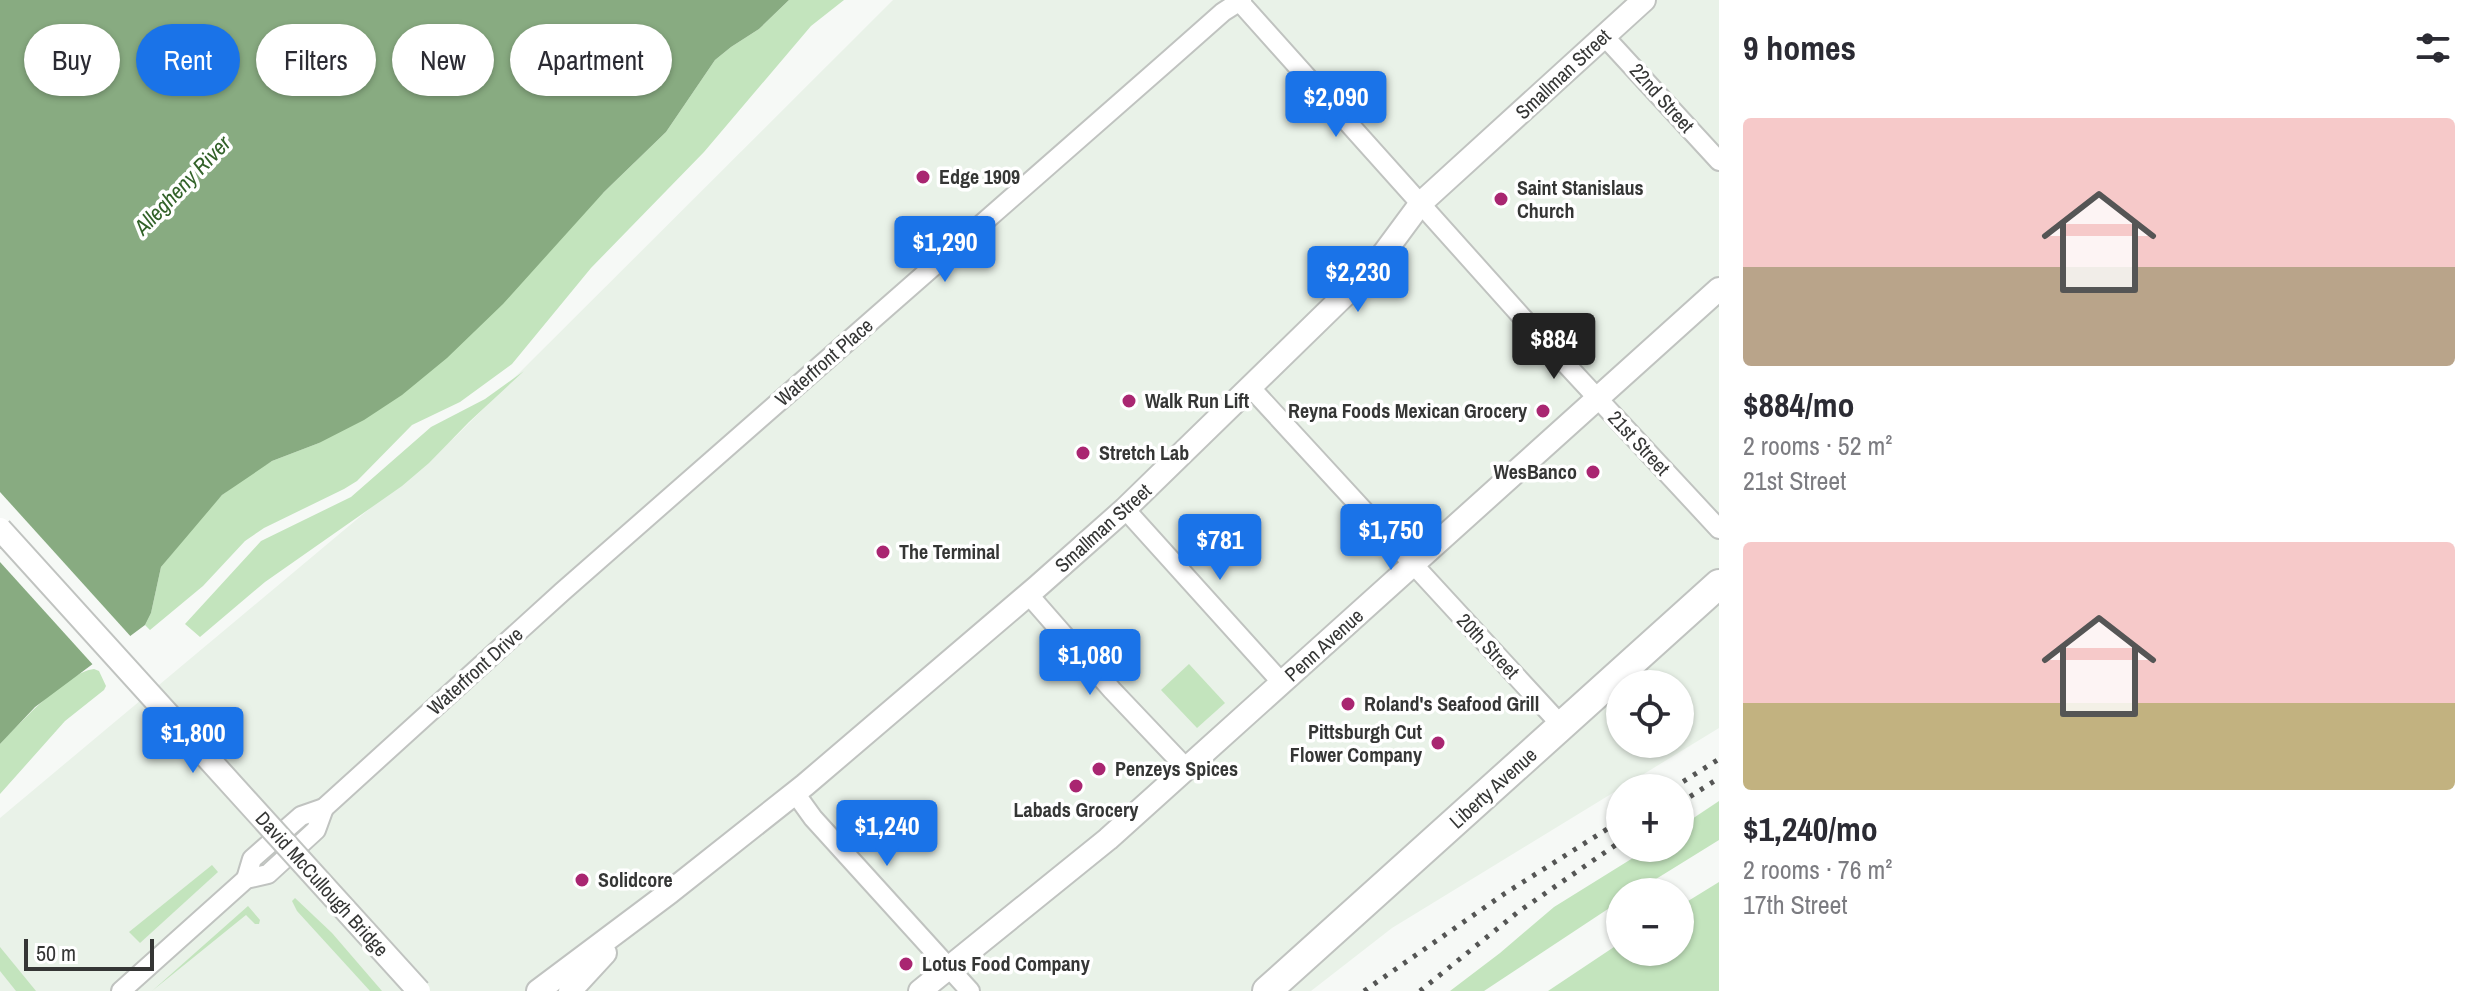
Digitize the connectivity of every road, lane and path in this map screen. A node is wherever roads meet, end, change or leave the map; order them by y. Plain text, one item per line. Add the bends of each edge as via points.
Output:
1 (1644, 0) edge
2 (1240, 1) edge
3 (1604, 36) junction
4 (1719, 161) edge
5 (1421, 203) junction
6 (1719, 289) edge
7 (1251, 388) junction
8 (1598, 398) junction
9 (1125, 509) junction
10 (0, 529) edge
11 (1719, 529) edge
12 (627, 535) joint
13 (1413, 565) junction
14 (1719, 584) edge
15 (1028, 594) junction
16 (1282, 683) junction
17 (1562, 726) junction
18 (1187, 769) junction
19 (795, 793) junction
20 (670, 892) junction
21 (949, 967) junction
22 (121, 991) edge
23 (419, 991) edge
24 (538, 991) edge
25 (570, 991) edge
26 (920, 991) edge
27 (970, 991) edge
28 (1267, 991) edge

1 - 3 street, Smallman Street
2 - 5 street, 21st Street
2 - 12 street, Waterfront Place
3 - 4 street, 22nd Street
3 - 5 street, Smallman Street
5 - 7 street, Smallman Street via 1384,253
5 - 8 street, 21st Street
6 - 8 street, Penn Avenue
7 - 9 street, Smallman Street
7 - 13 street, 20th Street
8 - 11 street, 21st Street
8 - 13 street, Penn Avenue
9 - 15 street, Smallman Street
9 - 16 street
10 - 23 street, David McCullough Bridge, bridge
12 - 22 street, Waterfront Drive via 324,808 316,830 268,874 246,879
13 - 16 street, Penn Avenue
13 - 17 street, 20th Street
14 - 17 main road, Liberty Avenue
15 - 18 street
15 - 19 street, Smallman Street
16 - 18 street, Penn Avenue
17 - 28 main road, Liberty Avenue
18 - 21 street, Penn Avenue
19 - 20 street, Smallman Street
19 - 21 street
20 - 24 street, Smallman Street
20 - 25 street, Smallman Street
21 - 26 street, Penn Avenue
21 - 27 street

